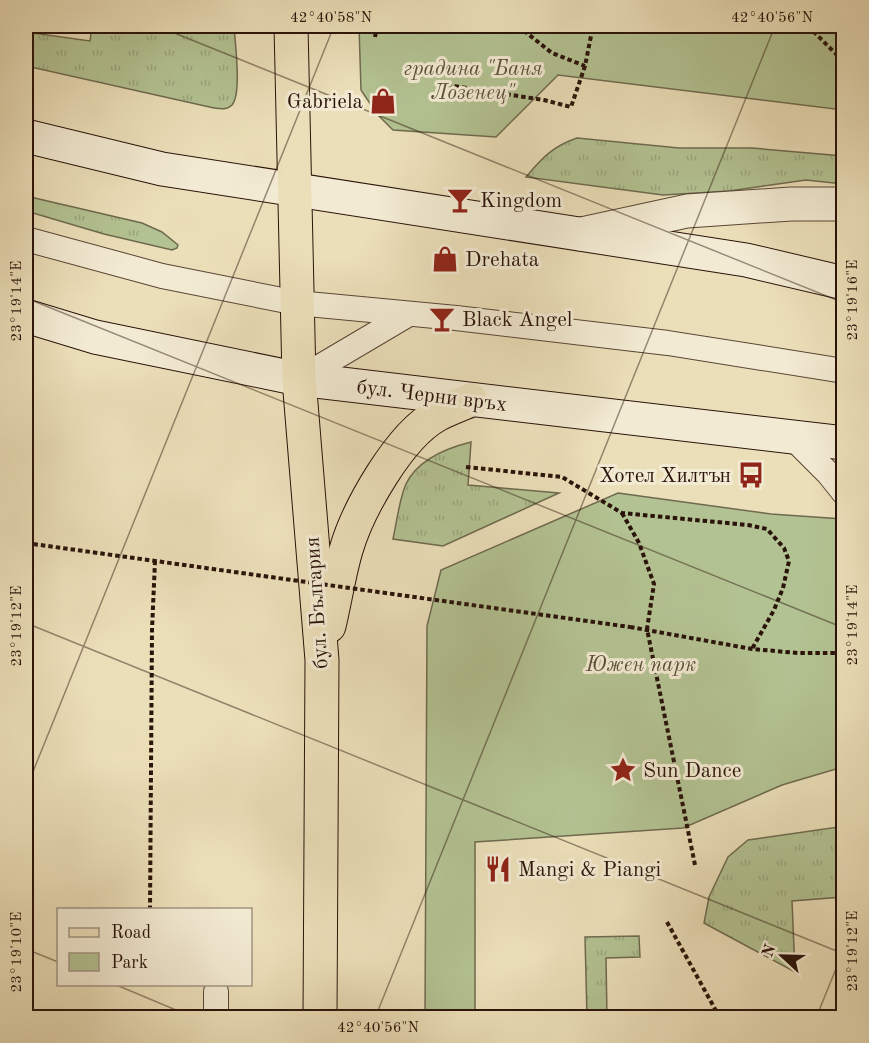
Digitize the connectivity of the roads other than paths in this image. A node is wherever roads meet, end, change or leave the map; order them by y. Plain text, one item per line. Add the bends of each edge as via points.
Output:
1 (291, 26) edge
2 (26, 136) edge
3 (295, 190) junction
4 (843, 204) edge
5 (576, 235) junction
6 (26, 239) edge
7 (843, 283) edge
8 (297, 303) junction
9 (409, 314) junction
10 (26, 316) edge
11 (843, 371) edge
12 (299, 379) junction
13 (471, 400) junction
14 (792, 437) junction
15 (843, 443) edge
16 (843, 493) edge
17 (322, 660) junction
18 (216, 992) dead end
19 (216, 1017) edge
20 (320, 1017) edge

1 - 3 main road, бул. България
2 - 3 main road via 162,169
3 - 5 main road
3 - 8 main road, бул. България
4 - 5 main road via 687,211
5 - 7 main road via 746,260
6 - 8 lane via 162,276
8 - 9 lane
8 - 12 main road, бул. България
9 - 11 lane via 668,343
9 - 12 lane
10 - 12 main road, бул. Черни връх via 95,337
12 - 13 main road, бул. Черни връх
12 - 17 main road, бул. България
13 - 14 main road, бул. Черни връх
13 - 17 main road via 436,415 412,435 379,479 347,548
14 - 15 main road, бул. Черни връх
14 - 16 lane
17 - 20 main road, бул. България
18 - 19 lane

